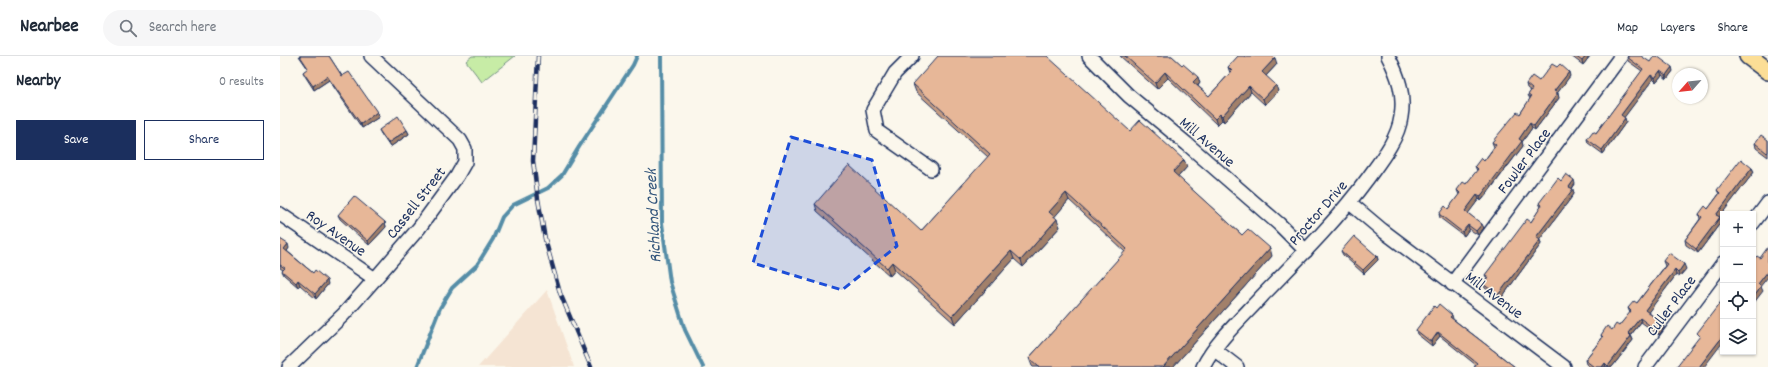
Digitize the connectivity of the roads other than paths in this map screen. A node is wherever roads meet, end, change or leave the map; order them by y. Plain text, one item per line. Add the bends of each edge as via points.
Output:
1 (371, 56) edge
2 (912, 56) edge
3 (1089, 56) edge
4 (1388, 56) edge
5 (1621, 56) edge
6 (1748, 56) edge
7 (1768, 71) edge
8 (931, 169) dead end
9 (1350, 202) junction
10 (1768, 203) edge
11 (280, 214) edge
12 (1756, 219) edge
13 (1306, 251) junction
14 (1720, 266) edge
15 (375, 279) junction
16 (1452, 284) junction
17 (1215, 350) junction
18 (289, 367) edge
19 (1203, 367) edge
20 (1237, 367) edge
21 (1564, 367) edge
22 (1645, 367) edge

1 - 15 street, Cassell Street via 460,140 466,149 465,162 457,176 419,228
2 - 8 street via 895,73 873,110 877,131
3 - 13 street, Mill Avenue via 1129,96 1279,224
4 - 9 street, Proctor Drive via 1398,75 1403,101 1401,118 1396,133 1378,165
5 - 16 street, Fowler Place
6 - 7 main road
9 - 13 street, Proctor Drive
9 - 16 street, Mill Avenue
10 - 12 street
11 - 15 street, Roy Avenue
13 - 17 street, Proctor Drive via 1223,338
14 - 22 street, Culler Place
15 - 18 street, Cassell Street via 344,314
16 - 21 street, Mill Avenue
17 - 19 street, Proctor Drive
17 - 20 street

